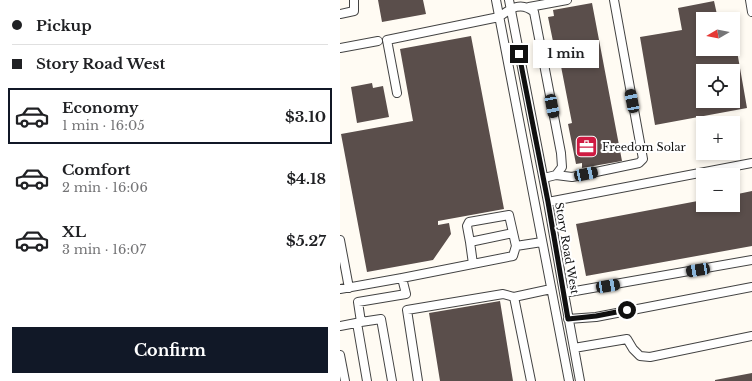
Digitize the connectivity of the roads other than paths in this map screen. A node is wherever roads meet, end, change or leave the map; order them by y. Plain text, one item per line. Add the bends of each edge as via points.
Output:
1 (354, 0) edge
2 (496, 0) edge
3 (509, 0) edge
4 (567, 0) edge
5 (614, 0) edge
6 (750, 0) edge
7 (528, 7) junction
8 (511, 9) junction
9 (752, 12) edge
10 (340, 14) edge
11 (499, 17) junction
12 (378, 41) dead end
13 (340, 48) edge
14 (397, 93) dead end
15 (752, 163) edge
16 (556, 175) junction
17 (544, 178) junction
18 (548, 202) junction
19 (513, 233) junction
20 (340, 240) edge
21 (470, 242) junction
22 (542, 242) junction
23 (516, 246) junction
24 (752, 260) edge
25 (473, 264) junction
26 (402, 278) junction
27 (752, 287) edge
28 (349, 288) junction
29 (340, 289) edge
30 (551, 289) junction
31 (564, 294) junction
32 (514, 297) junction
33 (568, 319) junction
34 (359, 322) junction
35 (340, 326) edge
36 (752, 336) edge
37 (574, 348) junction
38 (340, 355) edge
39 (345, 381) edge
40 (367, 381) edge
41 (392, 381) edge
42 (418, 381) edge
43 (530, 381) edge
44 (569, 381) edge
45 (580, 381) edge

1 - 10 street via 354,10
2 - 11 street, Story Road West
3 - 8 street, Story Road West
4 - 7 street
5 - 16 street via 643,159 639,163 572,177
6 - 9 street
7 - 8 street
7 - 16 street via 534,12 561,153 562,167
8 - 11 street
8 - 17 street, Story Road West
11 - 14 street via 387,40
11 - 22 street, Story Road West
12 - 13 street
15 - 18 street
16 - 17 street
17 - 18 street, Story Road West
18 - 31 street, Story Road West
19 - 21 street
19 - 21 street via 509,215 469,222 467,226
19 - 23 street
20 - 28 street
21 - 25 street
22 - 23 street
22 - 30 street, Story Road West
23 - 25 street via 513,256
24 - 31 street
25 - 26 street
26 - 28 street
26 - 34 street via 406,294 358,302
27 - 33 street
28 - 29 street
30 - 32 street
30 - 44 street, Story Road West
31 - 33 street, Story Road West
32 - 42 street via 503,294 407,310
32 - 43 street
33 - 37 street, Story Road West
34 - 35 street
34 - 40 street
34 - 41 street via 381,319
36 - 37 street via 650,357 640,356 627,339
37 - 45 street, Story Road West
38 - 39 street

